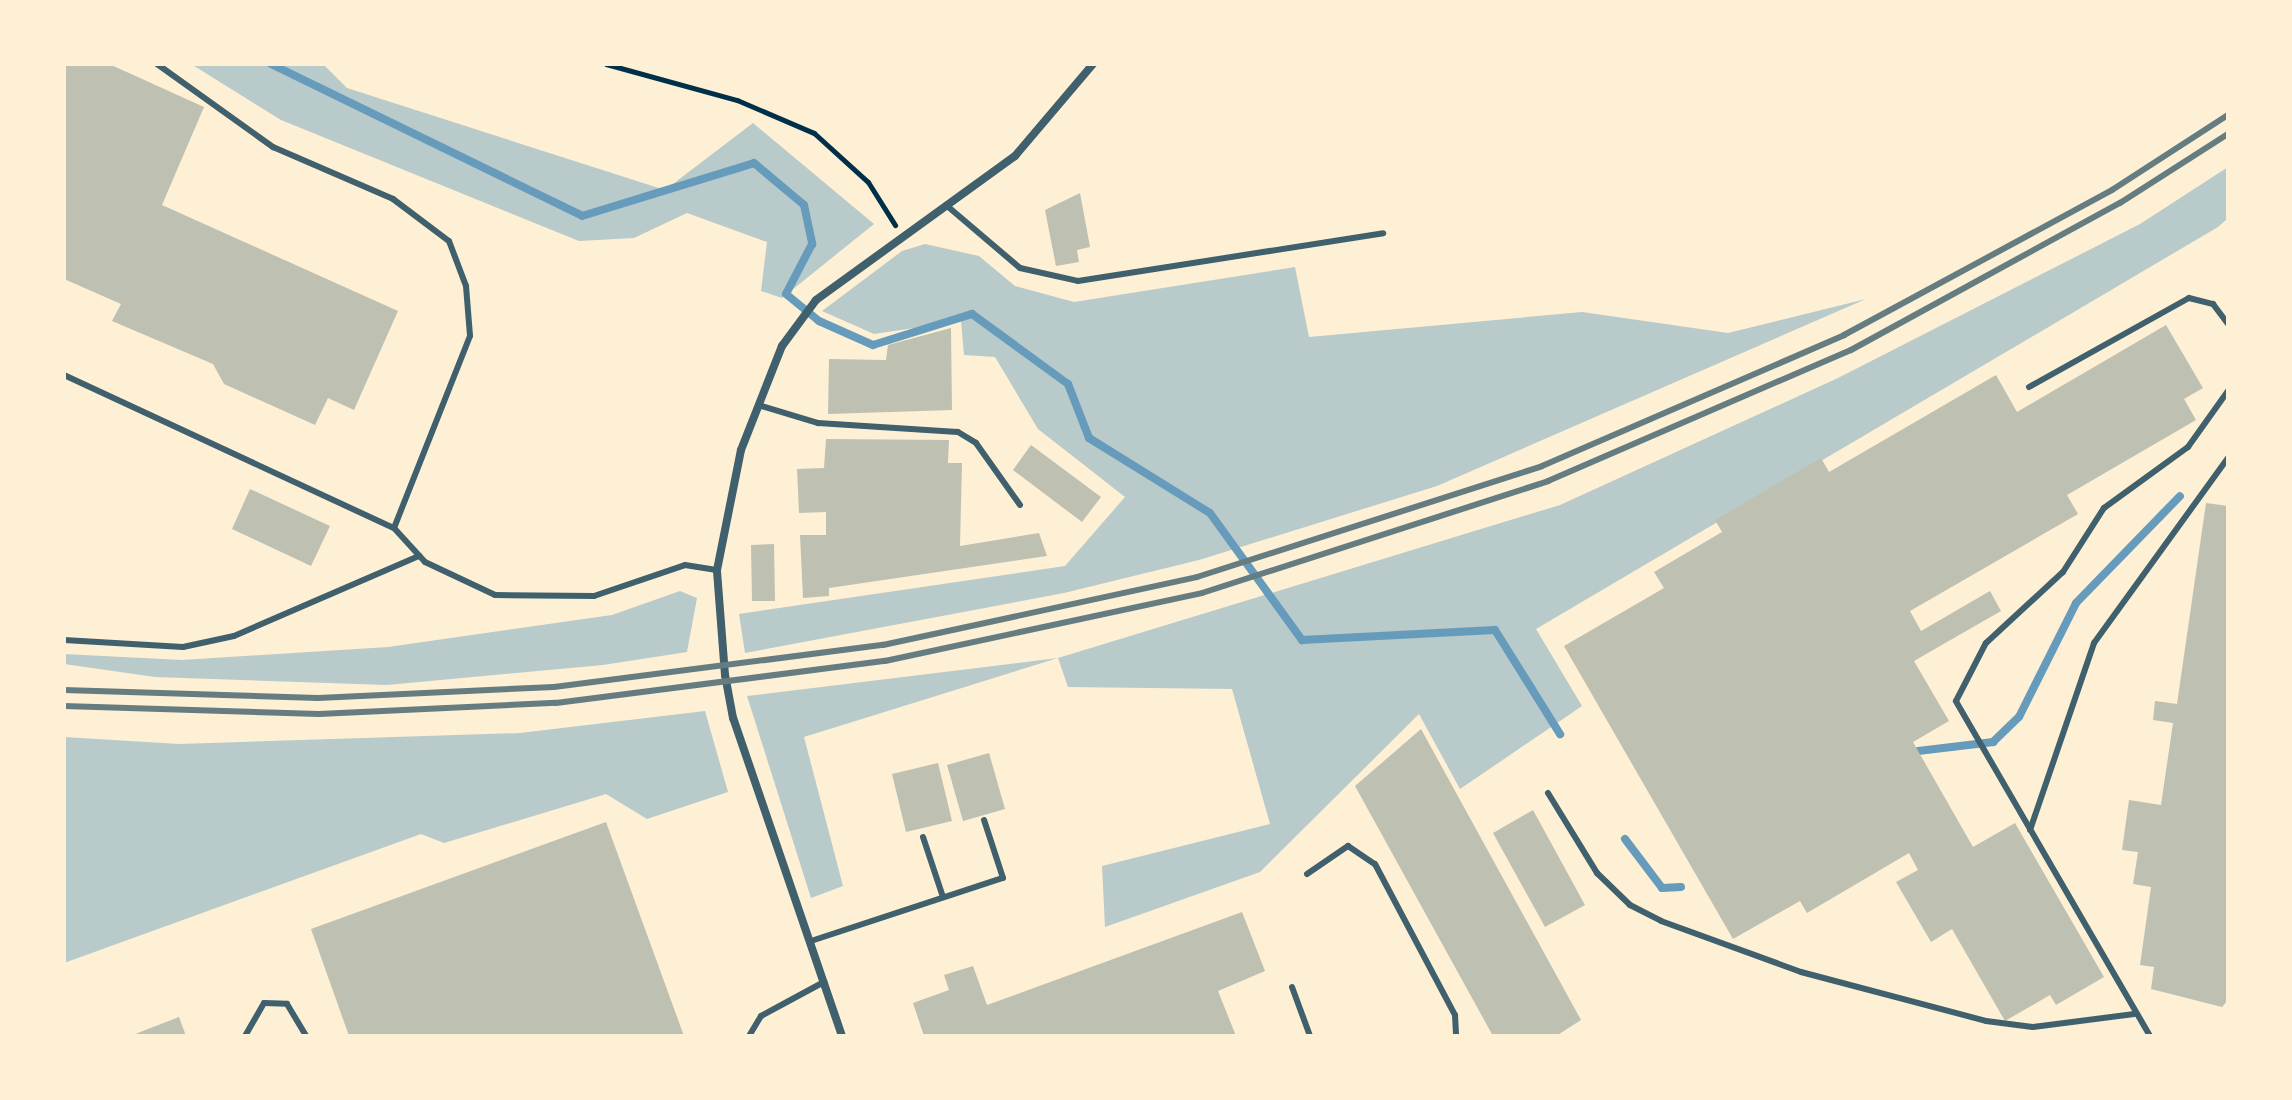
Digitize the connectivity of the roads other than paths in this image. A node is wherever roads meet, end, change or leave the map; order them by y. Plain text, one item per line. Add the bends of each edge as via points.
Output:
1 (157, 64) edge
2 (1093, 64) edge
3 (946, 205) junction
4 (1383, 233) dead end
5 (2228, 324) edge
6 (64, 375) edge
7 (2029, 387) dead end
8 (2228, 391) edge
9 (756, 404) junction
10 (2228, 458) edge
11 (1020, 505) dead end
12 (394, 528) junction
13 (419, 556) junction
14 (717, 570) junction
15 (64, 640) edge
16 (1548, 793) dead end
17 (984, 820) dead end
18 (2030, 830) junction
19 (923, 837) dead end
20 (1307, 874) dead end
21 (943, 897) junction
22 (811, 941) junction
23 (824, 982) junction
24 (1292, 987) dead end
25 (2134, 1014) junction
26 (245, 1036) edge
27 (306, 1036) edge
28 (749, 1036) edge
29 (842, 1036) edge
30 (1310, 1036) edge
31 (1456, 1036) edge
32 (2150, 1036) edge

1 - 12 lane via 273,147 393,199 449,241 466,286 470,336
2 - 3 street via 1041,132
3 - 4 lane via 1020,268 1078,281
3 - 9 street via 816,300 796,323
5 - 7 lane via 2213,304 2189,298
6 - 12 lane
8 - 18 lane via 2188,447 2104,508 2063,572 1986,643 1964,672 1956,701 1961,718
9 - 11 lane via 818,423 958,432 976,443
9 - 14 street
10 - 18 lane via 2094,643
12 - 13 lane
13 - 14 lane via 460,584 547,598 594,596 685,565
13 - 15 lane via 234,636 183,647
14 - 22 street via 733,718
16 - 25 lane via 1597,873 1630,905 1661,921 1801,972 1986,1021 2033,1027
17 - 21 lane via 1003,878
18 - 25 lane
19 - 21 lane
20 - 31 lane via 1348,846 1375,864 1455,1015
21 - 22 lane
22 - 23 street
23 - 28 lane via 773,1008
23 - 29 street
24 - 30 lane
25 - 32 lane
26 - 27 lane via 264,1003 287,1004

